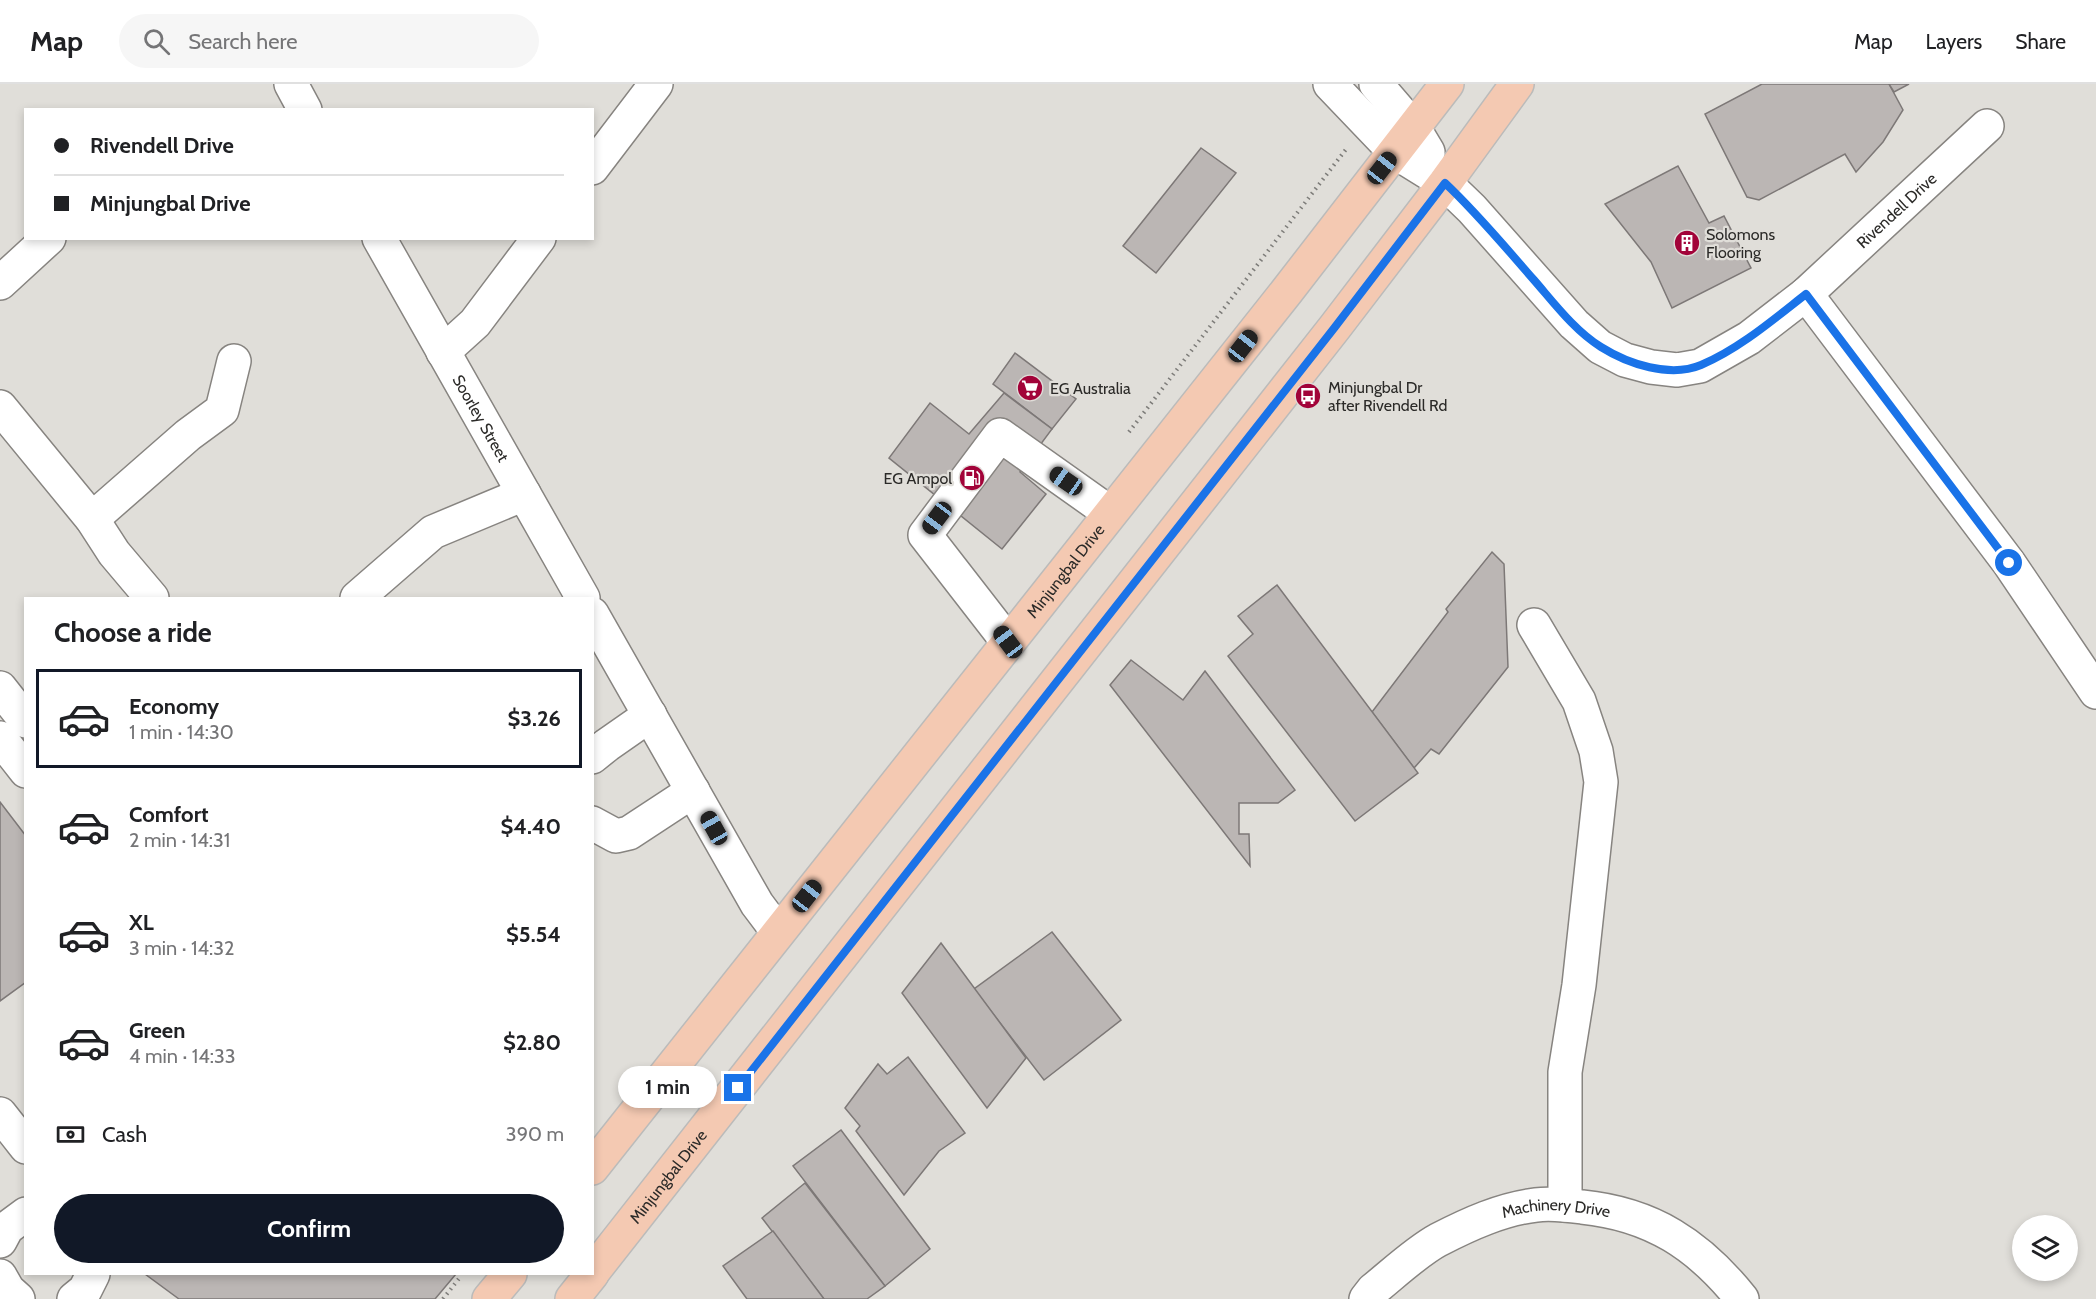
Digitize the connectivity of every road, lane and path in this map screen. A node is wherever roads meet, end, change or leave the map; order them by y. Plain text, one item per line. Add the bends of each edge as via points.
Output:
1 (291, 84) edge
2 (656, 84) edge
3 (1330, 84) edge
4 (1376, 84) edge
5 (1447, 84) edge
6 (1517, 84) edge
7 (304, 108) edge
8 (1987, 126) dead end
9 (1404, 139) junction
10 (594, 165) edge
11 (1445, 183) junction
12 (47, 240) edge
13 (380, 240) edge
14 (537, 240) edge
15 (0, 283) edge
16 (1806, 294) junction
17 (443, 352) junction
18 (234, 361) dead end
19 (0, 407) edge
20 (524, 494) junction
21 (1110, 513) junction
22 (92, 519) junction
23 (151, 597) edge
24 (358, 597) edge
25 (582, 597) edge
26 (594, 617) edge
27 (1534, 625) dead end
28 (1008, 642) junction
29 (0, 688) edge
30 (2096, 692) edge
31 (650, 715) junction
32 (24, 718) edge
33 (0, 738) edge
34 (594, 755) edge
35 (24, 768) edge
36 (693, 791) junction
37 (594, 824) edge
38 (778, 932) junction
39 (0, 1114) edge
40 (24, 1144) edge
41 (594, 1165) edge
42 (1565, 1205) junction
43 (24, 1215) edge
44 (0, 1241) edge
45 (594, 1270) edge
46 (462, 1275) edge
47 (509, 1275) edge
48 (590, 1275) edge
49 (0, 1276) edge
50 (18, 1299) edge
51 (443, 1299) edge
52 (489, 1299) edge
53 (572, 1299) edge
54 (1366, 1299) edge
55 (1742, 1299) edge

1 - 7 street
2 - 10 street
3 - 9 street
4 - 9 street
5 - 9 main road, Minjungbal Drive
6 - 11 main road, Minjungbal Drive
8 - 16 street, Rivendell Drive
9 - 11 street, Rivendell Drive
9 - 21 main road, Minjungbal Drive
11 - 16 street, Rivendell Drive via 1574,324 1625,360 1677,370 1700,366 1749,338
11 - 45 main road, Minjungbal Drive
12 - 15 street
13 - 17 street, Soorley Street
14 - 17 street via 475,323
16 - 30 street via 2009,563
17 - 20 street, Soorley Street
18 - 22 street via 222,410
19 - 22 street
20 - 24 street via 433,532
20 - 25 street, Soorley Street
21 - 28 main road, Minjungbal Drive
21 - 28 street via 1000,435 925,535
22 - 23 street via 114,553
26 - 31 street
27 - 42 street via 1579,701 1596,750 1601,782 1579,985 1565,1072
28 - 38 main road, Minjungbal Drive
29 - 32 street
31 - 34 street
31 - 36 street
33 - 35 street
36 - 37 street via 629,833 616,836
36 - 38 street via 757,904
38 - 41 main road, Minjungbal Drive
39 - 40 street
42 - 54 street, Machinery Drive via 1537,1205 1478,1220 1435,1241
42 - 55 street, Machinery Drive via 1628,1214 1658,1228 1695,1249 1721,1272
43 - 44 street via 14,1221
46 - 51 path
47 - 52 main road
48 - 53 main road, Minjungbal Drive
49 - 50 street

